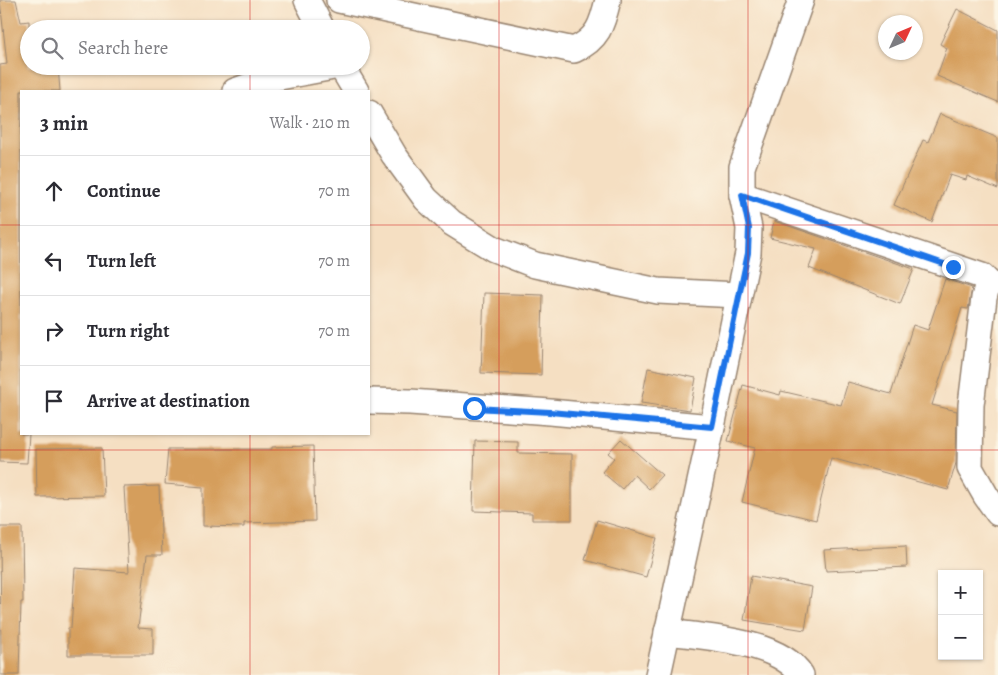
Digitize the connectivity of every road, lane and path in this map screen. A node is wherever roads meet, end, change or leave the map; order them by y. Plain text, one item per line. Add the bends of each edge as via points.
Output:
1 (307, 0) edge
2 (339, 0) edge
3 (608, 0) edge
4 (801, 0) edge
5 (317, 20) edge
6 (291, 75) edge
7 (346, 75) edge
8 (238, 90) edge
9 (355, 90) edge
10 (370, 115) edge
11 (742, 195) junction
12 (738, 296) junction
13 (370, 401) edge
14 (712, 427) junction
15 (998, 512) edge
16 (667, 632) junction
17 (658, 675) edge
18 (801, 675) edge

1 - 5 street
2 - 3 street via 574,50 585,45 598,32
4 - 11 street via 742,167
6 - 8 street
7 - 9 street
10 - 12 street via 426,199 452,223 494,249 535,265 658,291
11 - 12 street via 749,228 748,253
11 - 15 street via 982,276 988,282 971,406 970,468
12 - 14 street
13 - 14 street via 550,412
14 - 16 street
16 - 17 street
16 - 18 street via 725,639 772,652 796,667

